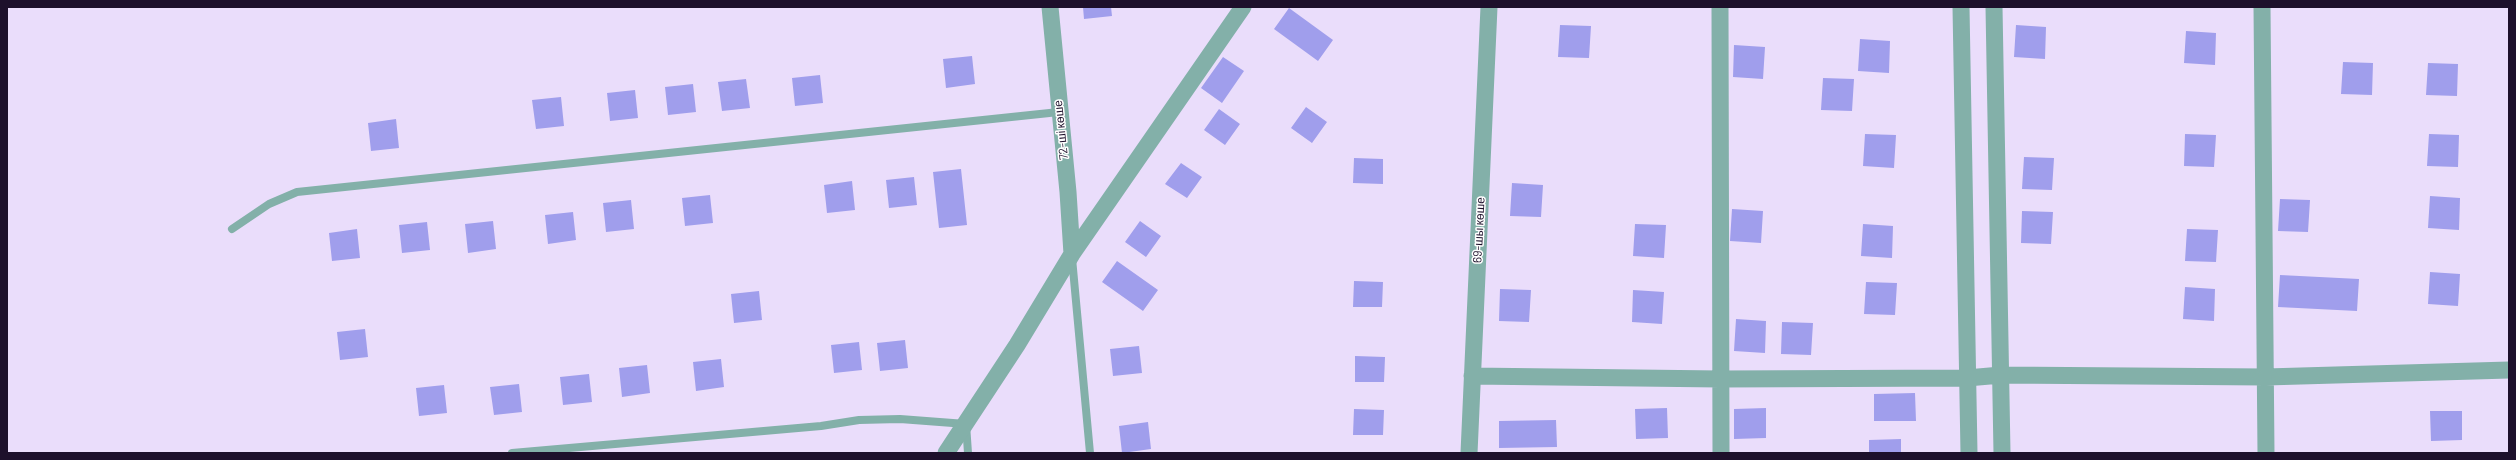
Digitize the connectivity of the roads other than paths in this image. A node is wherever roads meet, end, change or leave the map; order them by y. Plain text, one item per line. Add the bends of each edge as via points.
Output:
1 (1050, 7) edge
2 (1243, 7) edge
3 (1489, 7) edge
4 (1720, 7) edge
5 (1961, 7) edge
6 (1994, 7) edge
7 (2262, 7) edge
8 (1059, 112) junction
9 (232, 229) dead end
10 (1072, 254) junction
11 (2509, 370) edge
12 (2001, 375) junction
13 (1472, 376) junction
14 (1967, 378) junction
15 (2266, 378) junction
16 (1720, 379) junction
17 (966, 424) junction
18 (512, 453) edge
19 (946, 453) edge
20 (968, 453) edge
21 (1090, 453) edge
22 (1469, 453) edge
23 (1721, 453) edge
24 (1969, 453) edge
25 (2002, 453) edge
26 (2266, 453) edge

1 - 8 street, 72-ші көше
2 - 10 street
3 - 13 street, 69-шы көше
4 - 16 street
5 - 14 street
6 - 12 street
7 - 15 street
8 - 9 lane via 297,192 269,204
8 - 10 street, 72-ші көше
10 - 17 street
10 - 21 lane
11 - 15 street
12 - 14 street
12 - 15 street
12 - 25 street
13 - 16 street
13 - 22 street, 69-шы көше
14 - 16 street
14 - 24 street
15 - 26 street
16 - 23 street
17 - 18 lane via 900,419 859,420 821,426
17 - 19 street
17 - 20 lane

